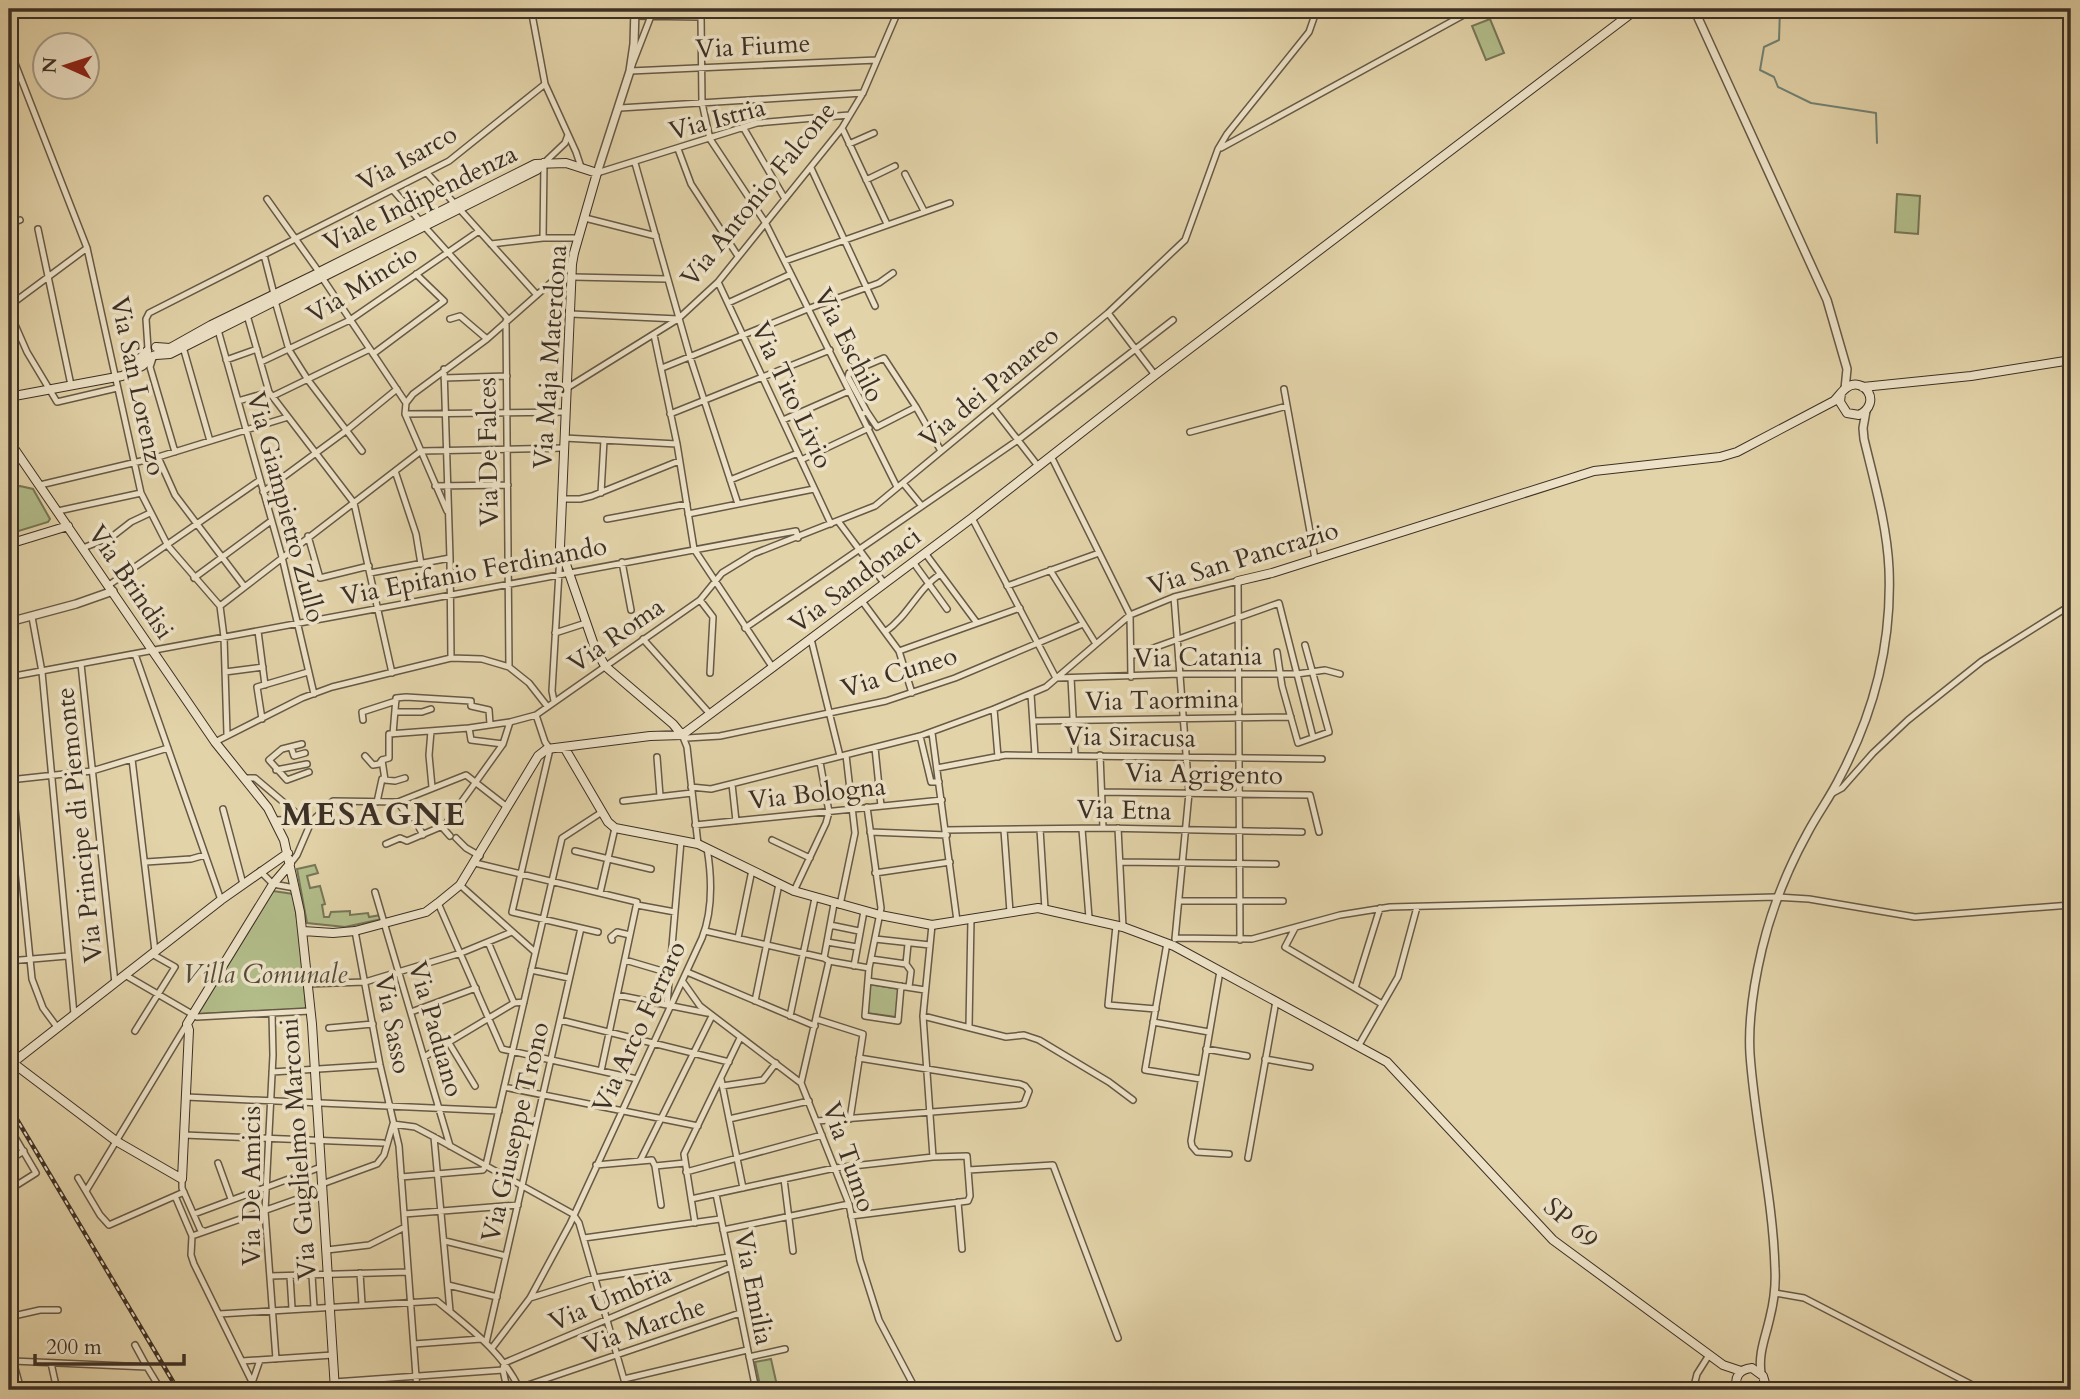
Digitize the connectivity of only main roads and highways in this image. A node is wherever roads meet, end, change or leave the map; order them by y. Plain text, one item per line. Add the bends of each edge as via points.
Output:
1 (1637, 9) edge
2 (597, 173) joint
3 (275, 298) junction
4 (153, 351) junction
5 (2071, 360) edge
6 (1885, 384) junction
7 (1861, 386) junction
8 (1843, 391) junction
9 (1870, 396) junction
10 (9, 397) edge
11 (1825, 405) junction
12 (1848, 413) junction
13 (10, 443) edge
14 (68, 526) junction
15 (9, 544) edge
16 (1238, 581) road end
17 (682, 735) junction
18 (564, 747) junction
19 (275, 820) joint
20 (288, 853) junction
21 (290, 863) junction
22 (303, 931) junction
23 (11, 1065) edge
24 (1723, 1365) junction
25 (1745, 1370) junction
26 (334, 1386) edge
27 (1737, 1388) edge
28 (1764, 1389) edge

1 - 17 main road, Via Sandonaci
2 - 3 main road, Viale Indipendenza via 566,163 535,164
2 - 17 main road, Via Maja Materdona via 572,264 560,547 605,666
3 - 4 main road, Viale Indipendenza via 170,348
3 - 4 main road, Viale Indipendenza via 170,354
4 - 10 main road, Viale Indipendenza via 122,376
5 - 6 main road
6 - 7 main road
6 - 9 main road
7 - 8 main road
7 - 9 main road
8 - 11 main road, Via San Pancrazio
8 - 12 main road via 1840,402
9 - 12 main road via 1866,411
11 - 12 main road
11 - 16 main road, Via San Pancrazio via 1737,452 1594,471
13 - 14 main road, Via Brindisi
14 - 15 main road
14 - 19 main road, Via Brindisi via 217,744
17 - 18 main road
18 - 22 main road via 538,756 460,885 426,912 355,931
18 - 24 main road, SP 69 via 615,828 698,844 815,898 932,925 1045,909 1169,942 1387,1062 1553,1240
19 - 20 main road, Via Guglielmo Marconi
20 - 21 main road, Via Guglielmo Marconi
20 - 23 main road
21 - 22 main road, Via Guglielmo Marconi
21 - 23 main road via 187,1024 181,1180 116,1141
22 - 26 main road, Via Guglielmo Marconi
24 - 25 main road
24 - 27 main road
25 - 27 main road
25 - 28 main road via 1761,1373

